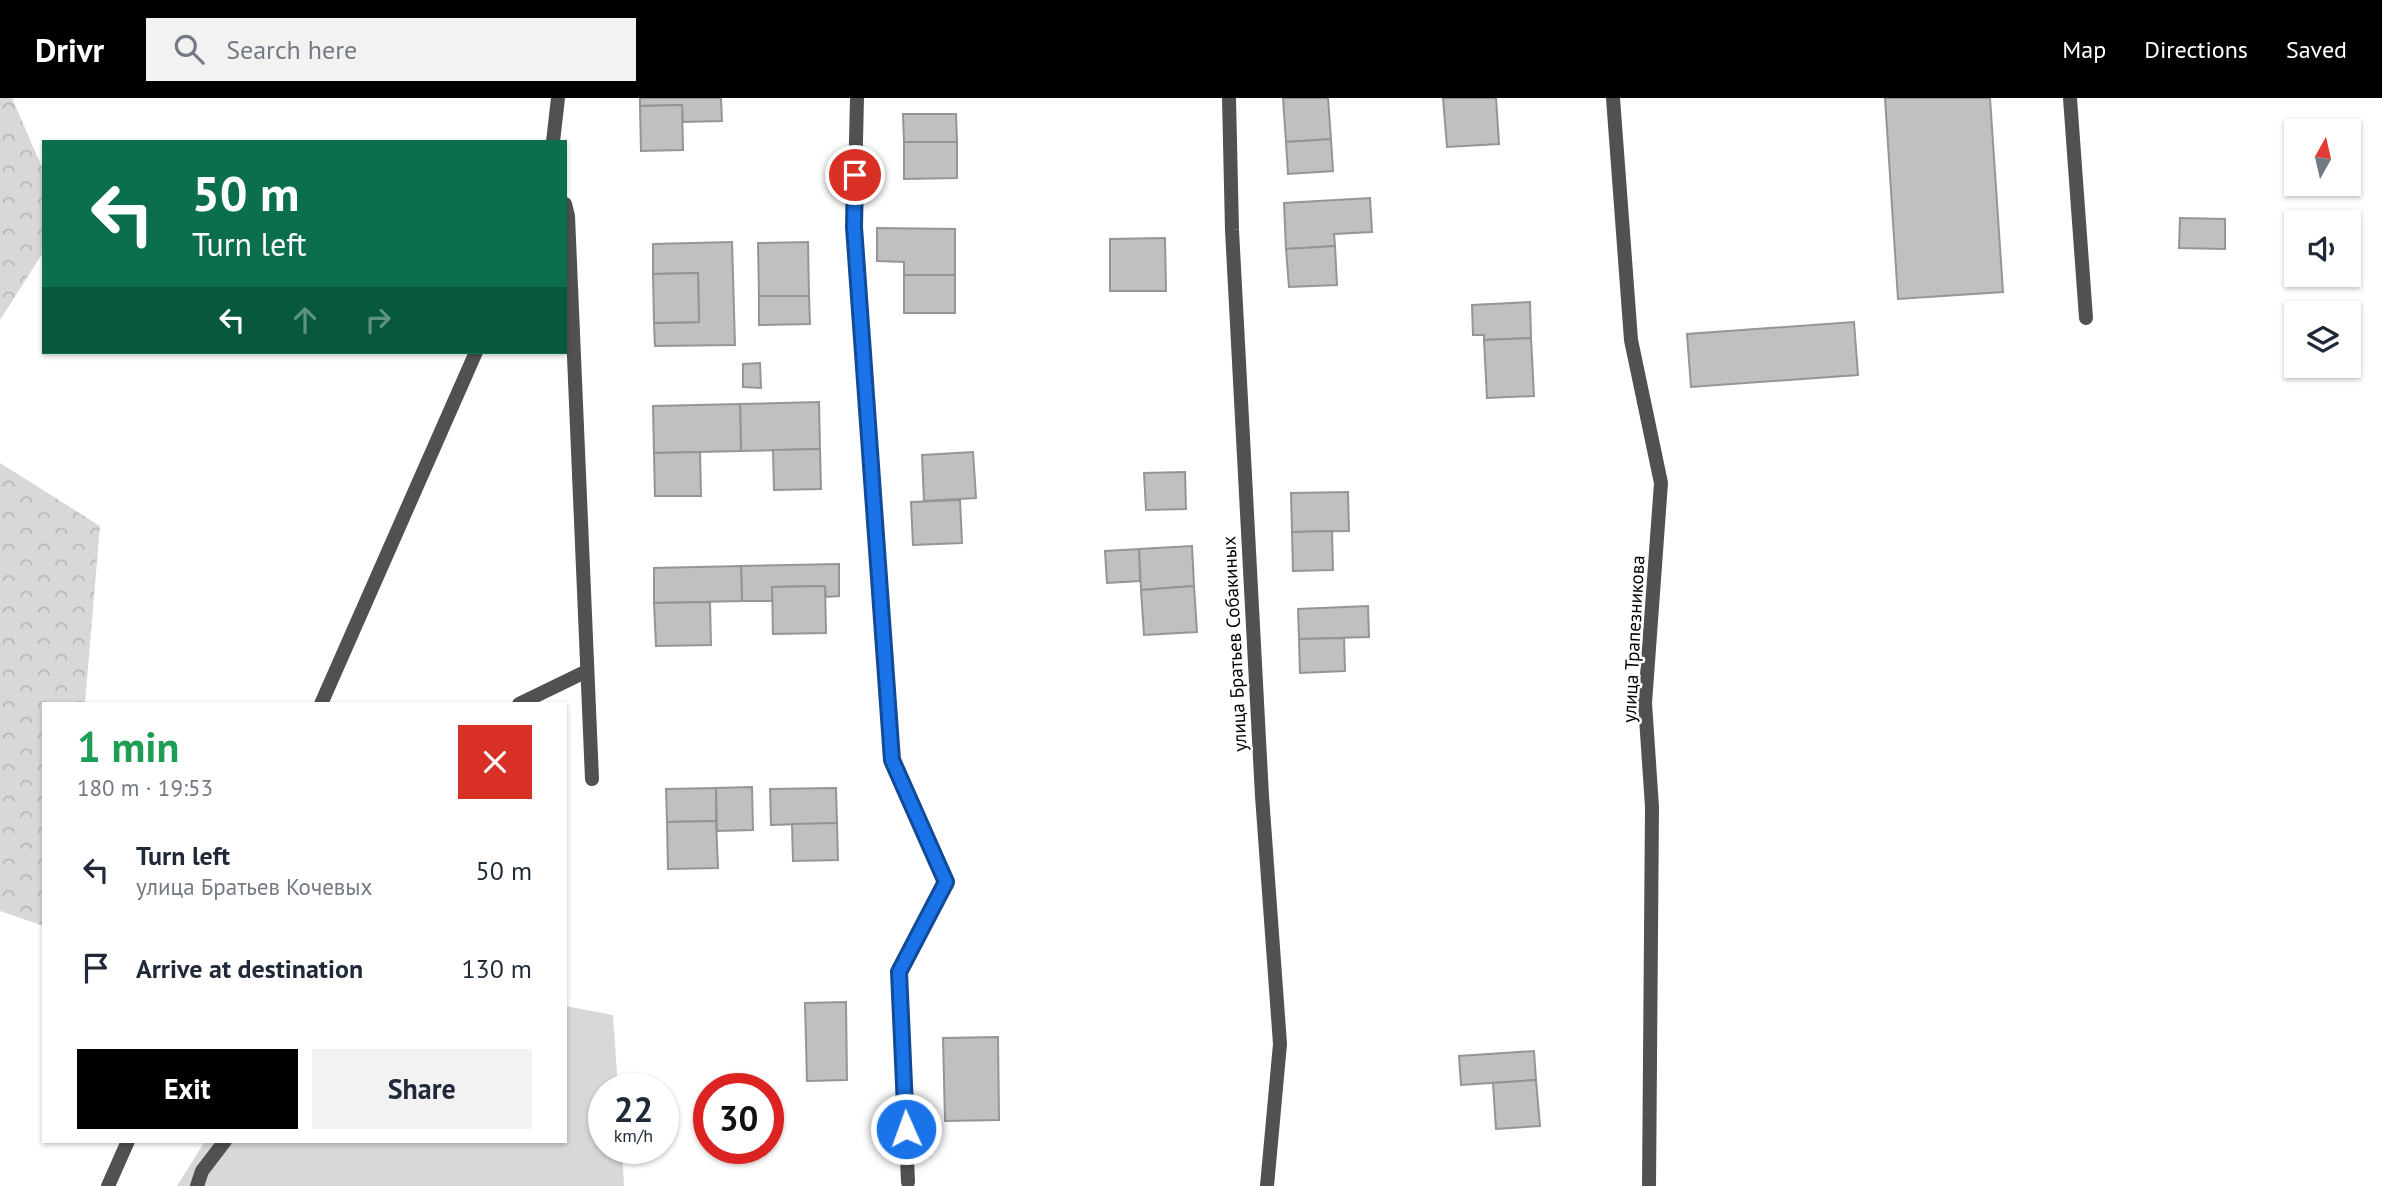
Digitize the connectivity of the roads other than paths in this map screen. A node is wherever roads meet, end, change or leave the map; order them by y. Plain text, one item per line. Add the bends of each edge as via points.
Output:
1 (558, 98) edge
2 (857, 98) edge
3 (1229, 98) edge
4 (1613, 98) edge
5 (2070, 98) edge
6 (553, 140) edge
7 (567, 221) edge
8 (2086, 318) dead end
9 (475, 354) edge
10 (587, 671) junction
11 (322, 702) edge
12 (523, 702) edge
13 (592, 779) dead end
14 (127, 1143) edge
15 (223, 1143) edge
16 (908, 1182) dead end
17 (108, 1186) edge
18 (197, 1186) edge
19 (1267, 1186) edge
20 (1649, 1186) edge

1 - 6 street
2 - 16 street via 854,227 892,760 946,882 899,972
3 - 19 street, улица Братьев Собакиных via 1231,230 1259,754 1280,1044
4 - 20 street, улица Трапезникова via 1631,340 1661,483 1645,703 1652,807
5 - 8 street
7 - 10 street
9 - 11 street
10 - 12 street
10 - 13 street
14 - 17 street
15 - 18 street via 202,1171

